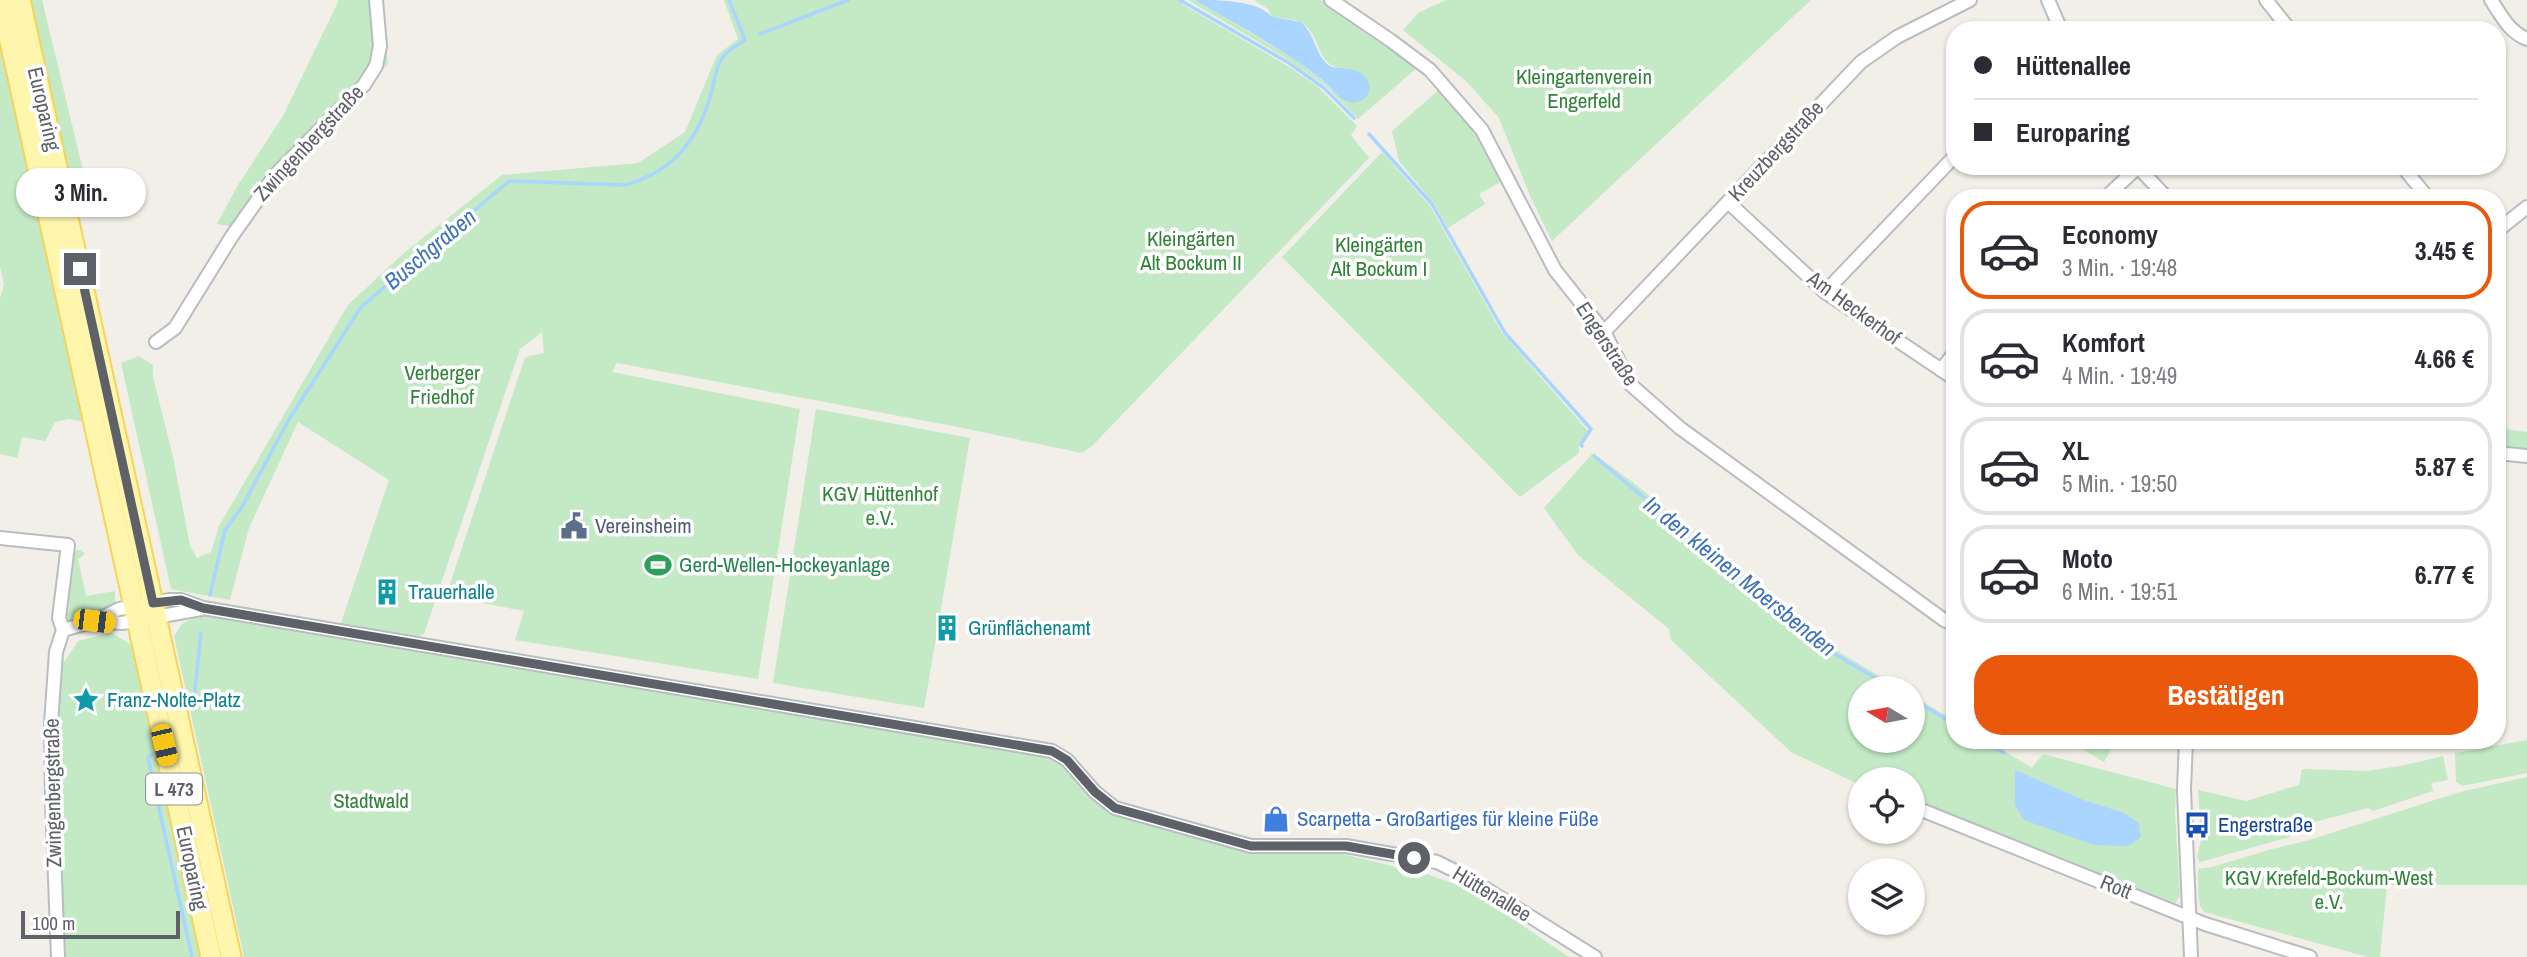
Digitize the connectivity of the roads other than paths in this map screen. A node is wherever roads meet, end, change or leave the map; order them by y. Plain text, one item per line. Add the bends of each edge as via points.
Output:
1 (1, 0) edge
2 (20, 0) edge
3 (376, 0) edge
4 (1331, 0) edge
5 (1970, 0) edge
6 (2048, 0) edge
7 (2266, 0) edge
8 (2491, 0) edge
9 (2057, 21) edge
10 (2283, 21) edge
11 (2506, 21) edge
12 (2506, 22) edge
13 (2527, 39) edge
14 (1946, 165) edge
15 (2129, 175) edge
16 (2145, 175) edge
17 (2409, 175) edge
18 (2114, 189) edge
19 (2158, 189) edge
20 (2421, 189) edge
21 (1728, 202) junction
22 (2527, 207) edge
23 (2506, 224) edge
24 (1825, 292) junction
25 (1604, 332) junction
26 (156, 342) dead end
27 (1946, 364) edge
28 (1941, 370) junction
29 (1946, 373) edge
30 (2506, 454) edge
31 (2527, 456) edge
32 (0, 538) edge
33 (145, 612) junction
34 (1946, 621) edge
35 (63, 630) junction
36 (2186, 749) edge
37 (1925, 811) edge
38 (2189, 916) junction
39 (58, 957) edge
40 (211, 957) edge
41 (230, 957) edge
42 (1595, 957) edge
43 (2191, 957) edge
44 (2310, 957) edge

1 - 33 main road, Europaring / L 473
2 - 33 main road, Europaring / L 473
3 - 26 street, Zwingenbergstraße via 380,46 376,66 364,85 276,174 175,328
4 - 25 street, Engerstraße via 1430,70 1482,130 1555,270
5 - 21 street, Kreuzbergstraße via 1861,62
6 - 9 street
7 - 10 street
8 - 11 street
12 - 13 street
14 - 24 street
15 - 18 street
16 - 19 street
17 - 20 street
21 - 24 street, Am Heckerhof
21 - 25 street, Kreuzbergstraße
22 - 23 street
24 - 28 street, Am Heckerhof
25 - 34 street, Engerstraße via 1631,385 1680,429
27 - 28 street
28 - 29 street, Am Heckerhof
30 - 31 street
32 - 35 street, Zwingenbergstraße via 68,545 59,618
33 - 35 street via 119,609
33 - 40 main road, Europaring / L 473
33 - 41 main road, Europaring / L 473
33 - 42 street, Hüttenallee via 181,600 203,608 1052,751 1115,808 1251,846 1346,846 1437,862
35 - 39 street, Zwingenbergstraße via 54,673 51,769
36 - 38 street
37 - 38 street, Rott
38 - 43 street
38 - 44 street, Rott

